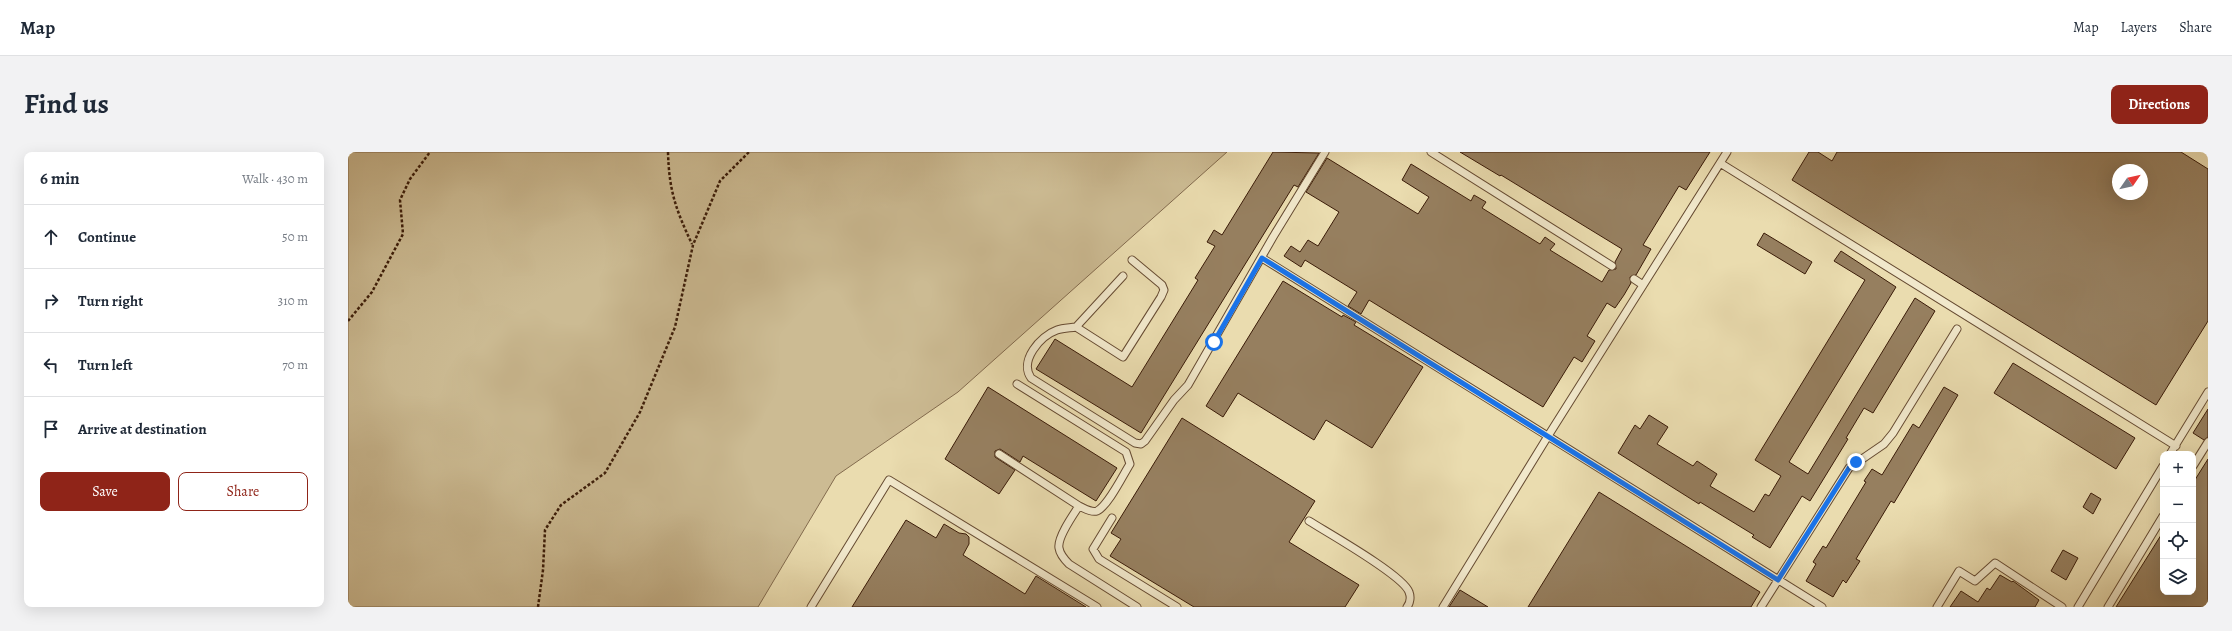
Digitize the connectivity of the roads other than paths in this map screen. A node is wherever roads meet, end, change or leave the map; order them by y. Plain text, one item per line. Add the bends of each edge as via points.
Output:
1 (1325, 152) edge
2 (1431, 152) edge
3 (1447, 152) edge
4 (1727, 152) edge
5 (1443, 159) junction
6 (1720, 163) junction
7 (1262, 258) junction
8 (1132, 260) dead end
9 (1612, 266) dead end
10 (1123, 276) dead end
11 (1634, 279) dead end
12 (1643, 285) junction
13 (1076, 327) junction
14 (1957, 329) dead end
15 (1017, 384) dead end
16 (2208, 392) edge
17 (1548, 436) junction
18 (2208, 442) edge
19 (2176, 446) junction
20 (2172, 451) edge
21 (999, 454) dead end
22 (2196, 461) edge
23 (2160, 471) edge
24 (1079, 506) junction
25 (1112, 518) dead end
26 (1309, 521) dead end
27 (2160, 521) edge
28 (1778, 580) junction
29 (811, 607) edge
30 (1097, 607) edge
31 (1137, 607) edge
32 (1178, 607) edge
33 (1407, 607) edge
34 (1443, 607) edge
35 (1761, 607) edge
36 (1822, 607) edge
37 (1937, 607) edge
38 (2062, 607) edge
39 (2078, 607) edge
40 (2108, 607) edge

1 - 7 lane
2 - 5 lane
3 - 5 lane
4 - 6 lane
5 - 9 lane
6 - 12 lane
6 - 19 lane
7 - 13 lane via 1188,384 1141,444 1031,378 1026,371 1026,363 1045,337 1057,330
7 - 17 lane
8 - 13 lane via 1162,285 1164,290 1123,358
10 - 13 lane
11 - 12 lane
12 - 17 lane
14 - 28 lane via 1893,434 1884,444 1849,468
15 - 24 lane via 1126,452 1130,459 1130,464 1104,505 1097,511
16 - 19 lane
17 - 28 lane
17 - 34 lane
18 - 22 lane
19 - 20 lane
21 - 24 lane
23 - 39 lane
24 - 31 lane via 1060,539 1058,548 1061,555 1069,564
25 - 32 lane via 1093,549 1099,559
26 - 33 lane via 1399,579 1410,593
27 - 40 lane
28 - 35 lane
28 - 36 lane
29 - 30 lane via 889,480
37 - 38 lane via 1959,571 1975,581 1995,563

